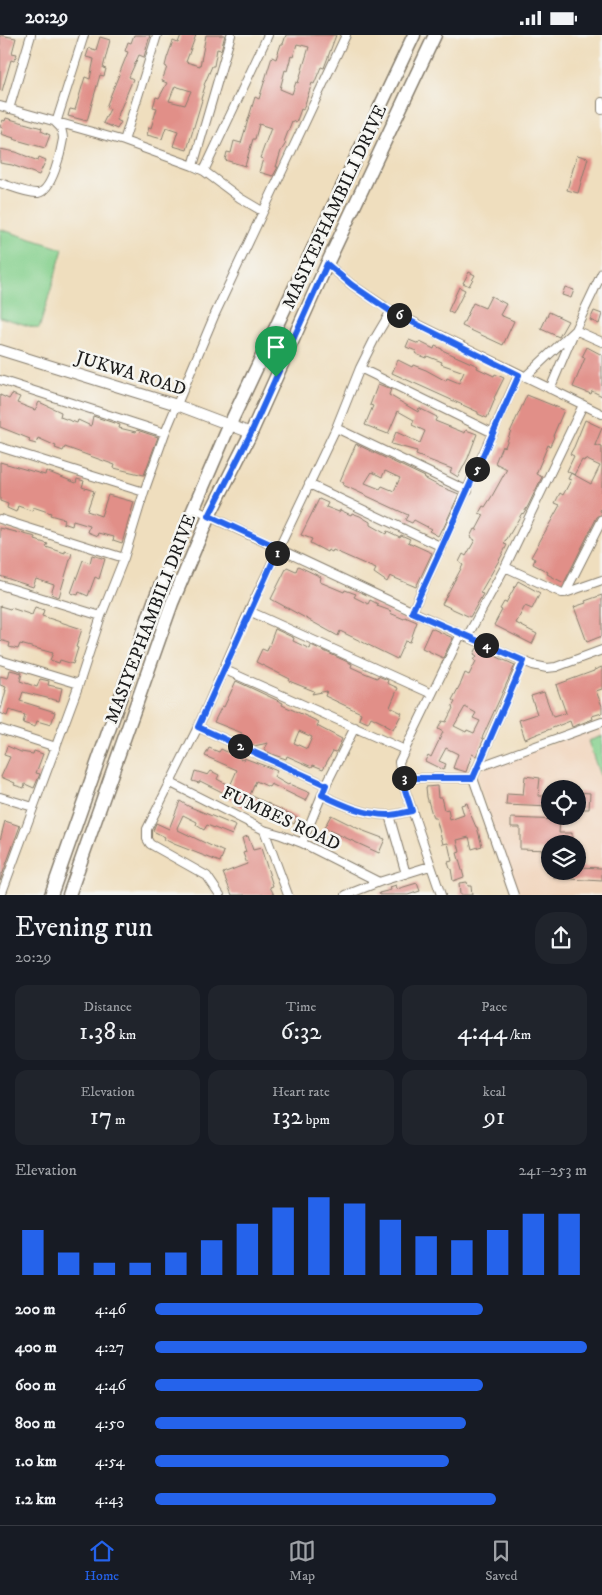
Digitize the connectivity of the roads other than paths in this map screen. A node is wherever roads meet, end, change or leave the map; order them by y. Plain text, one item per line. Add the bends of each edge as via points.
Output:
1 (31, 35) edge
2 (84, 35) edge
3 (157, 35) edge
4 (231, 35) edge
5 (268, 35) edge
6 (346, 35) edge
7 (414, 35) edge
8 (434, 35) edge
9 (602, 102) edge
10 (0, 106) edge
11 (8, 109) junction
12 (602, 110) edge
13 (56, 123) junction
14 (124, 141) junction
15 (193, 166) junction
16 (204, 171) junction
17 (0, 183) edge
18 (262, 211) junction
19 (327, 264) junction
20 (602, 273) edge
21 (390, 311) junction
22 (575, 330) junction
23 (602, 342) edge
24 (0, 350) edge
25 (360, 368) junction
26 (522, 376) junction
27 (0, 380) edge
28 (550, 389) junction
29 (177, 405) junction
30 (583, 405) junction
31 (602, 414) edge
32 (230, 424) junction
33 (336, 428) junction
34 (165, 433) junction
35 (251, 433) junction
36 (493, 433) junction
37 (0, 447) edge
38 (309, 484) junction
39 (468, 491) junction
40 (144, 492) junction
41 (194, 509) junction
42 (209, 516) junction
43 (0, 519) edge
44 (602, 520) edge
45 (442, 547) junction
46 (279, 548) junction
47 (124, 558) junction
48 (505, 567) junction
49 (602, 580) edge
50 (0, 585) edge
51 (565, 593) junction
52 (249, 611) junction
53 (412, 612) junction
54 (101, 616) junction
55 (464, 636) junction
56 (602, 650) edge
57 (0, 660) edge
58 (524, 661) junction
59 (223, 669) junction
60 (79, 684) junction
61 (432, 694) junction
62 (602, 722) edge
63 (198, 727) junction
64 (355, 727) junction
65 (0, 729) edge
66 (56, 747) junction
67 (405, 750) junction
68 (478, 767) junction
69 (401, 778) junction
70 (473, 778) junction
71 (169, 782) junction
72 (326, 785) junction
73 (322, 795) junction
74 (0, 797) edge
75 (33, 807) junction
76 (412, 811) junction
77 (389, 815) junction
78 (264, 830) junction
79 (302, 843) junction
80 (430, 866) junction
81 (406, 874) junction
82 (379, 882) junction
83 (1, 895) edge
84 (51, 895) edge
85 (69, 895) edge
86 (220, 895) edge
87 (288, 895) edge
88 (346, 895) edge
89 (441, 895) edge
90 (514, 895) edge

1 - 11 street
2 - 13 street
3 - 14 street
4 - 15 street
5 - 16 street
6 - 18 street
7 - 32 main road, MASIYEPHAMBILI DRIVE
8 - 19 main road, MASIYEPHAMBILI DRIVE
9 - 12 street
10 - 11 street
11 - 13 street
13 - 14 street
13 - 17 street via 61,128 62,141 51,183 45,191 33,193
14 - 15 street
15 - 16 street
16 - 18 street
18 - 29 street
19 - 21 street
19 - 35 main road, MASIYEPHAMBILI DRIVE
20 - 22 street
21 - 25 street
21 - 26 street
22 - 23 street
22 - 26 street
22 - 28 street
24 - 29 street, JUKWA ROAD
25 - 33 street
25 - 36 street
26 - 28 street
26 - 36 street
27 - 34 street
28 - 30 street
29 - 32 street, JUKWA ROAD
29 - 34 street
30 - 31 street
30 - 48 street
32 - 35 street, JUKWA ROAD
32 - 41 main road, MASIYEPHAMBILI DRIVE
33 - 38 street
33 - 39 street
34 - 40 street
35 - 42 main road, MASIYEPHAMBILI DRIVE
36 - 39 street
37 - 40 street
38 - 45 street
38 - 46 street
39 - 45 street
40 - 47 street
41 - 42 street
41 - 84 main road, MASIYEPHAMBILI DRIVE via 156,597
42 - 46 street
42 - 85 main road, MASIYEPHAMBILI DRIVE via 172,603
43 - 47 street
44 - 51 street
45 - 53 street
46 - 52 street
46 - 53 street
47 - 54 street
48 - 51 street
48 - 55 street
49 - 51 street
50 - 54 street
52 - 59 street
52 - 61 street
53 - 55 street
54 - 60 street
55 - 58 street
55 - 61 street
56 - 58 street via 556,667 540,667
57 - 60 street
58 - 68 street
59 - 63 street
59 - 64 street
60 - 66 street
61 - 67 street
62 - 68 street
63 - 71 street
63 - 72 street
64 - 67 street
64 - 72 street
65 - 66 street
66 - 75 street
67 - 69 street via 399,762
68 - 70 street
69 - 70 street
69 - 76 street
70 - 90 street
71 - 78 street, FUMBES ROAD
71 - 86 street via 147,829 146,839 207,876
72 - 73 street
73 - 77 street via 360,811
73 - 79 street
74 - 75 street
75 - 83 street
76 - 77 street
76 - 80 street
77 - 81 street
78 - 79 street, FUMBES ROAD
78 - 87 street
79 - 82 street, FUMBES ROAD
80 - 81 street
80 - 89 street
81 - 82 street
82 - 88 street

